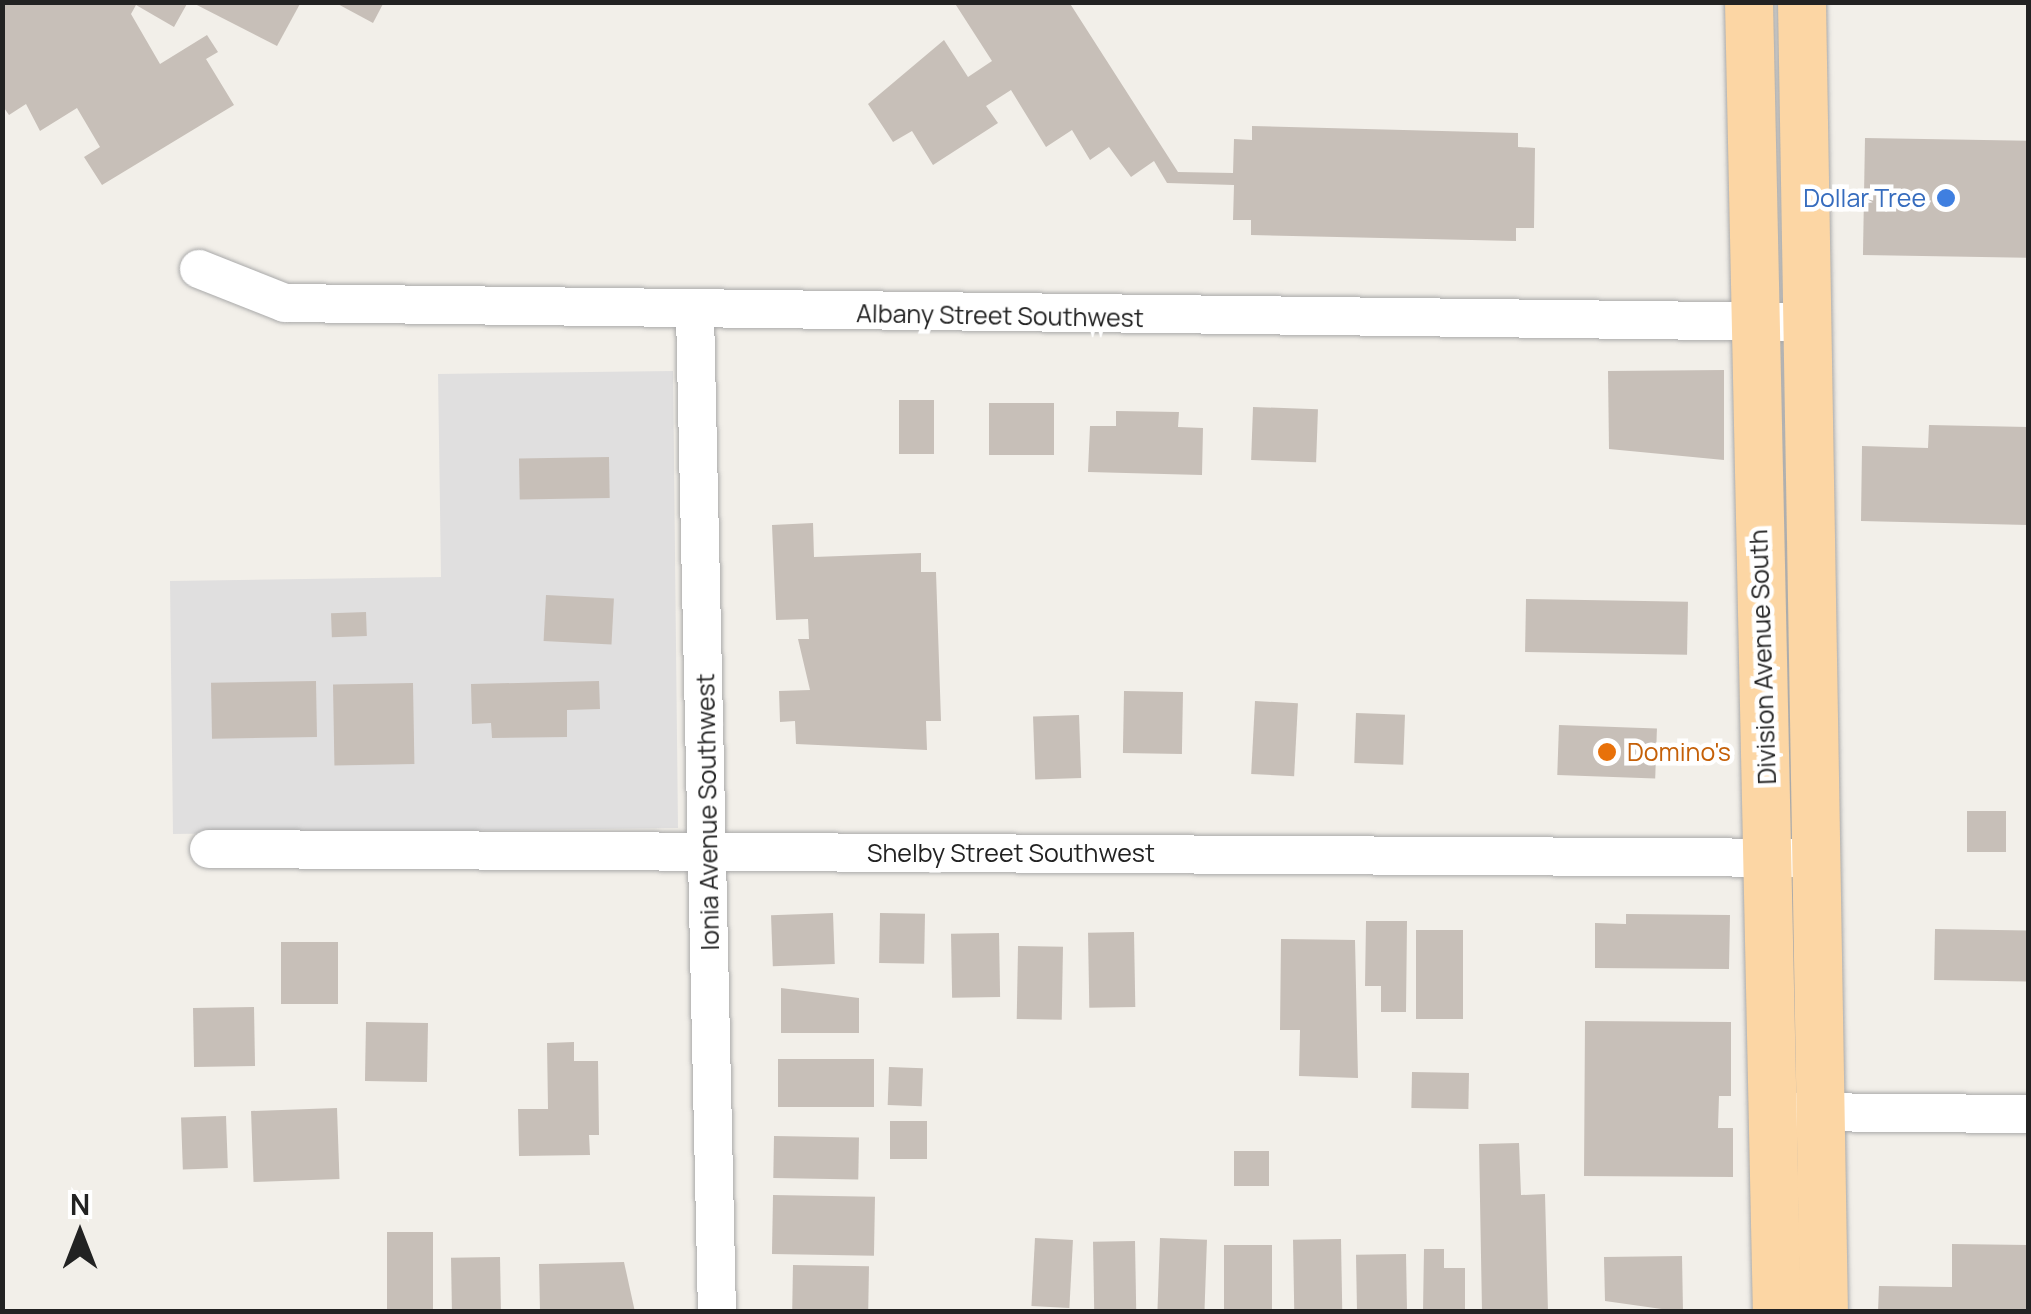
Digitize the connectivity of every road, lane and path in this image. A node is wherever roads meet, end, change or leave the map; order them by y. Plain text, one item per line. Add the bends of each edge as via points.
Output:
1 (1749, 2) edge
2 (1802, 2) edge
3 (199, 269) dead end
4 (695, 313) junction
5 (1807, 322) junction
6 (1754, 323) junction
7 (208, 849) dead end
8 (710, 851) junction
9 (1792, 858) junction
10 (1771, 1112) junction
11 (1820, 1112) junction
12 (2028, 1114) edge
13 (717, 1312) edge
14 (1777, 1312) edge
15 (1824, 1312) edge

1 - 6 main road, Division Avenue South
2 - 5 main road, Division Avenue South
3 - 4 street, Albany Street Southwest via 285,303
4 - 6 street, Albany Street Southwest
4 - 8 street, Ionia Avenue Southwest
5 - 6 street, Albany Street Southwest
5 - 9 main road, Division Avenue South
6 - 9 main road, Division Avenue South
7 - 8 street, Shelby Street Southwest
8 - 9 street, Shelby Street Southwest
8 - 13 street, Ionia Avenue Southwest
9 - 10 main road, Division Avenue South
9 - 11 main road, Division Avenue South
10 - 11 street
10 - 14 main road, Division Avenue South
11 - 12 street
11 - 15 main road, Division Avenue South

